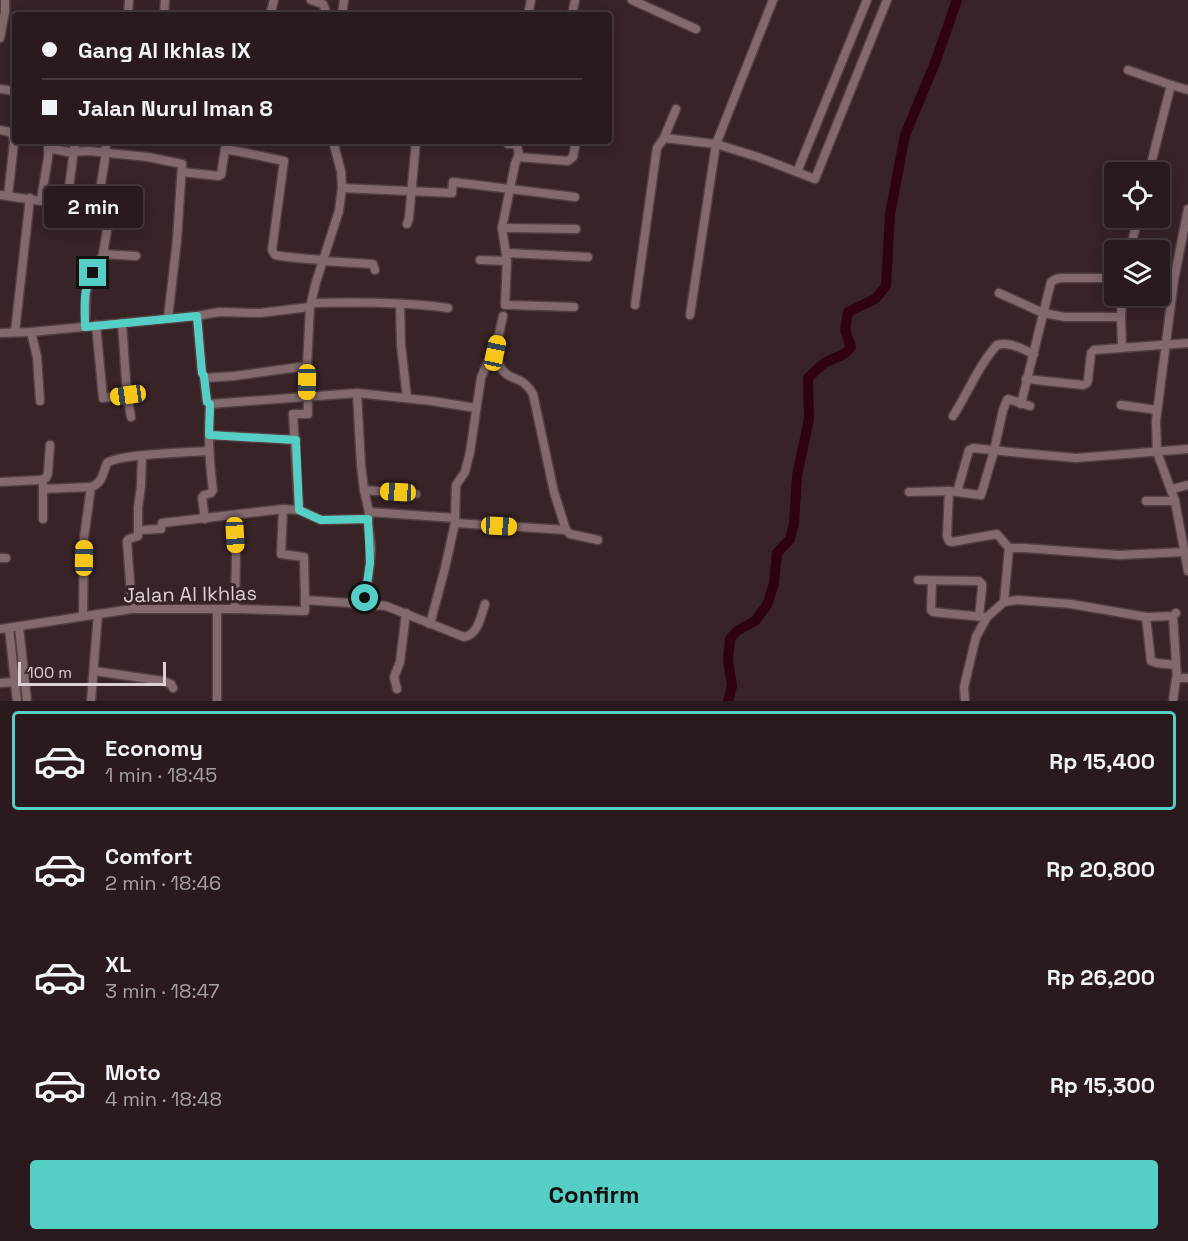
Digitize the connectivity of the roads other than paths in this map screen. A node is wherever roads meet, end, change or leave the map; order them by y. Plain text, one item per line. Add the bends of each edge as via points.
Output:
1 (5, 0) edge
2 (312, 0) edge
3 (632, 0) edge
4 (773, 0) edge
5 (867, 0) edge
6 (888, 0) edge
7 (2, 11) edge
8 (327, 12) edge
9 (696, 29) dead end
10 (0, 38) edge
11 (1128, 70) dead end
12 (1171, 85) junction
13 (1188, 90) edge
14 (676, 109) dead end
15 (664, 138) junction
16 (14, 144) edge
17 (75, 144) edge
18 (106, 144) edge
19 (334, 144) edge
20 (416, 144) edge
21 (514, 144) edge
22 (575, 144) edge
23 (716, 144) junction
24 (49, 145) edge
25 (74, 152) junction
26 (105, 153) junction
27 (518, 157) junction
28 (1152, 162) edge
29 (182, 172) junction
30 (797, 172) junction
31 (342, 188) junction
32 (510, 189) junction
33 (411, 191) junction
34 (4, 195) edge
35 (575, 197) dead end
36 (30, 198) junction
37 (40, 200) junction
38 (67, 204) junction
39 (97, 209) junction
40 (1188, 209) edge
41 (110, 212) junction
42 (136, 215) dead end
43 (407, 224) dead end
44 (502, 228) junction
45 (576, 229) dead end
46 (103, 254) junction
47 (136, 256) dead end
48 (506, 257) junction
49 (588, 257) dead end
50 (480, 260) dead end
51 (323, 261) junction
52 (375, 270) dead end
53 (1104, 278) edge
54 (999, 293) dead end
55 (400, 304) junction
56 (311, 305) junction
57 (635, 305) dead end
58 (1122, 306) edge
59 (574, 307) dead end
60 (448, 308) dead end
61 (1043, 313) junction
62 (690, 315) dead end
63 (197, 316) junction
64 (502, 316) dead end
65 (1121, 317) junction
66 (168, 318) junction
67 (122, 323) junction
68 (96, 325) junction
69 (85, 327) junction
70 (15, 332) junction
71 (31, 332) junction
72 (0, 333) edge
73 (1188, 343) edge
74 (1166, 344) junction
75 (1122, 347) junction
76 (495, 353) junction
77 (1034, 354) junction
78 (307, 366) junction
79 (204, 376) junction
80 (1026, 379) junction
81 (357, 393) junction
82 (128, 395) junction
83 (306, 397) junction
84 (407, 398) junction
85 (40, 402) dead end
86 (210, 404) junction
87 (1121, 405) dead end
88 (476, 408) junction
89 (1157, 410) junction
90 (131, 417) dead end
91 (953, 417) dead end
92 (209, 435) junction
93 (296, 440) junction
94 (50, 446) dead end
95 (1188, 449) edge
96 (209, 451) junction
97 (994, 451) junction
98 (1157, 452) junction
99 (142, 456) junction
100 (0, 483) edge
101 (43, 484) junction
102 (1188, 484) edge
103 (91, 487) junction
104 (1172, 489) junction
105 (364, 490) junction
106 (909, 492) dead end
107 (953, 492) junction
108 (416, 494) dead end
109 (1146, 501) dead end
110 (1175, 501) junction
111 (283, 509) junction
112 (299, 510) junction
113 (234, 515) junction
114 (369, 516) junction
115 (43, 519) dead end
116 (205, 519) junction
117 (455, 521) junction
118 (139, 530) junction
119 (566, 530) junction
120 (598, 540) dead end
121 (1009, 548) junction
122 (1185, 552) junction
123 (1188, 571) edge
124 (918, 580) dead end
125 (932, 581) junction
126 (305, 600) junction
127 (365, 601) junction
128 (1004, 602) junction
129 (485, 604) dead end
130 (132, 609) junction
131 (217, 609) junction
132 (235, 609) junction
133 (406, 613) junction
134 (98, 614) junction
135 (83, 616) junction
136 (983, 617) junction
137 (1146, 617) junction
138 (430, 624) junction
139 (19, 627) junction
140 (4, 628) edge
141 (10, 639) junction
142 (0, 640) edge
143 (1176, 665) junction
144 (94, 671) junction
145 (1177, 678) junction
146 (1188, 678) edge
147 (15, 682) junction
148 (0, 683) edge
149 (173, 688) dead end
150 (397, 689) dead end
151 (17, 701) edge
152 (27, 701) edge
153 (92, 701) edge
154 (217, 701) edge
155 (965, 701) edge
156 (1173, 701) edge

1 - 7 street
2 - 8 street via 323,4
3 - 9 street
4 - 23 street
5 - 30 street
6 - 30 street via 816,178
7 - 10 street
11 - 12 street
12 - 13 street
12 - 28 street
14 - 15 street
15 - 23 street
15 - 57 street via 657,148
16 - 34 street
17 - 25 street
18 - 26 street
19 - 31 street
20 - 33 street
21 - 27 street
22 - 27 street via 568,161
23 - 30 street
23 - 62 street
24 - 25 street
24 - 37 street
25 - 26 street
25 - 38 street
26 - 29 street via 182,164
26 - 39 street
27 - 32 street
29 - 51 street via 221,175 225,149 284,161 272,250 279,256
29 - 66 street
31 - 33 street
31 - 51 street
32 - 33 street via 453,182 452,194
32 - 35 street
32 - 44 street
33 - 43 street
34 - 36 street
36 - 37 street
36 - 70 street
37 - 38 street
38 - 39 street
39 - 41 street
40 - 74 street
41 - 42 street
41 - 46 street
44 - 45 street
44 - 48 street
46 - 47 street
46 - 69 street via 86,293
48 - 49 street
48 - 50 street
48 - 59 street via 505,305
51 - 52 street via 374,264
51 - 56 street
53 - 61 street via 1052,280
54 - 61 street
55 - 56 street
55 - 60 street
55 - 84 street
56 - 63 street via 260,313
56 - 78 street
58 - 65 street
61 - 65 street
61 - 77 street
63 - 66 street
63 - 79 street
64 - 76 street
65 - 75 street
66 - 67 street
67 - 68 street
67 - 82 street
68 - 69 street
68 - 82 street via 103,397
69 - 71 street
70 - 71 street
70 - 72 street
71 - 85 street
73 - 74 street
74 - 75 street
74 - 89 street
75 - 80 street via 1092,351 1088,380 1083,385
76 - 88 street via 482,372
76 - 119 street via 503,371 524,382 533,394
77 - 80 street
77 - 91 street via 999,343
78 - 79 street
78 - 83 street
79 - 86 street
80 - 97 street via 1025,405 1007,400
81 - 83 street
81 - 84 street
81 - 105 street
82 - 90 street
83 - 86 street
83 - 93 street via 308,414 293,414
84 - 88 street
86 - 92 street
87 - 89 street
88 - 117 street via 465,472 456,485
89 - 98 street
92 - 93 street
92 - 96 street
93 - 112 street
94 - 101 street
95 - 98 street
96 - 99 street
96 - 116 street via 213,490 202,498
97 - 98 street via 1076,458
97 - 107 street via 971,448
97 - 107 street via 983,494
98 - 104 street
99 - 103 street via 110,460 100,482
99 - 118 street
100 - 101 street
101 - 103 street
101 - 115 street
102 - 104 street
103 - 135 street via 84,538
104 - 110 street
105 - 108 street
105 - 114 street
106 - 107 street
107 - 121 street via 949,541 997,534
109 - 110 street
110 - 122 street
111 - 112 street
111 - 113 street
111 - 126 street via 281,554 304,557
112 - 114 street via 321,520
113 - 116 street
113 - 132 street
114 - 117 street
114 - 127 street via 370,563
116 - 118 street via 162,523 161,529
117 - 119 street
117 - 138 street
118 - 130 street via 138,537 127,541
119 - 120 street
121 - 122 street via 1119,555
121 - 128 street
122 - 123 street
124 - 125 street
125 - 136 street via 933,612
125 - 136 street via 979,581
126 - 127 street
126 - 132 street, Jalan Al Ikhlas via 305,611
127 - 133 street
128 - 136 street
128 - 137 street via 1071,604
129 - 138 street via 470,636
130 - 131 street, Jalan Al Ikhlas
130 - 134 street, Jalan Al Ikhlas
131 - 132 street, Jalan Al Ikhlas
131 - 154 street
133 - 138 street
133 - 150 street via 400,662 394,676
134 - 135 street, Jalan Al Ikhlas
134 - 144 street
135 - 139 street, Jalan Al Ikhlas
136 - 155 street via 964,687
137 - 143 street via 1151,661
137 - 143 street via 1175,614
139 - 140 street, Jalan Al Ikhlas
139 - 152 street
140 - 141 street
141 - 142 street
141 - 147 street
143 - 145 street
144 - 149 street via 163,681
144 - 153 street
145 - 146 street
145 - 156 street
147 - 148 street
147 - 151 street

